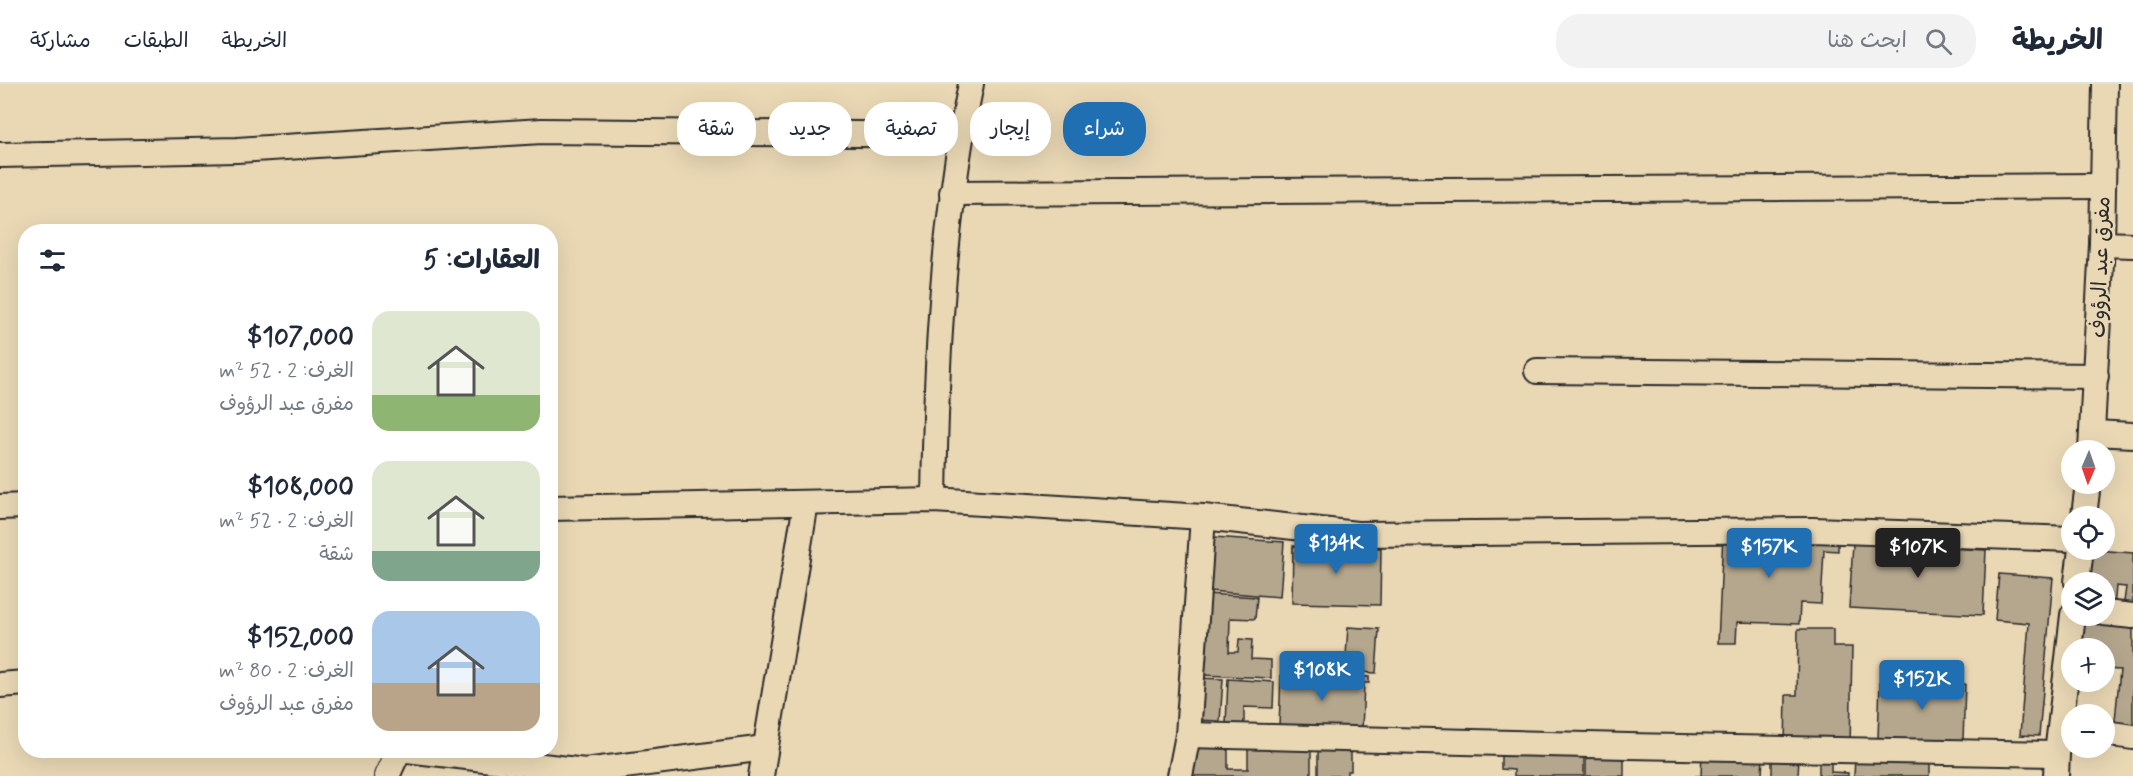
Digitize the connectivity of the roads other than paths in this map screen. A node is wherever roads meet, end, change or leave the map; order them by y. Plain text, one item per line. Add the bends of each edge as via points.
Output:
1 (971, 84) edge
2 (2105, 84) edge
3 (961, 135) junction
4 (0, 155) edge
5 (2103, 186) junction
6 (952, 193) junction
7 (2102, 244) junction
8 (2133, 245) edge
9 (1537, 371) dead end
10 (2096, 376) junction
11 (2133, 435) edge
12 (2092, 440) edge
13 (2104, 440) edge
14 (934, 500) junction
15 (806, 503) junction
16 (18, 506) edge
17 (0, 507) edge
18 (558, 508) edge
19 (1203, 517) junction
20 (2061, 539) edge
21 (2115, 614) edge
22 (2133, 616) edge
23 (2072, 626) edge
24 (18, 684) edge
25 (0, 685) edge
26 (2067, 704) edge
27 (1188, 735) junction
28 (2115, 735) edge
29 (2133, 737) edge
30 (765, 748) junction
31 (2061, 748) edge
32 (395, 758) edge
33 (475, 758) edge
34 (2057, 765) edge
35 (387, 776) edge
36 (761, 776) edge
37 (1180, 776) edge

1 - 3 street
2 - 5 street, مفرق عبد الرؤوف
3 - 4 street via 542,131 237,150
3 - 6 street
5 - 6 street
5 - 7 street, مفرق عبد الرؤوف
6 - 14 street via 936,379
7 - 8 street
7 - 10 street, مفرق عبد الرؤوف
9 - 10 street
10 - 12 street, مفرق عبد الرؤوف
11 - 13 street
14 - 15 street
14 - 19 street
15 - 18 street
15 - 30 street
16 - 17 street
19 - 20 street via 1357,534 1813,530
19 - 27 street
21 - 22 street
23 - 26 street
24 - 25 street
27 - 34 street via 1629,746
27 - 37 street
28 - 29 street
30 - 33 street via 585,771
30 - 36 street
31 - 34 street
32 - 35 street

